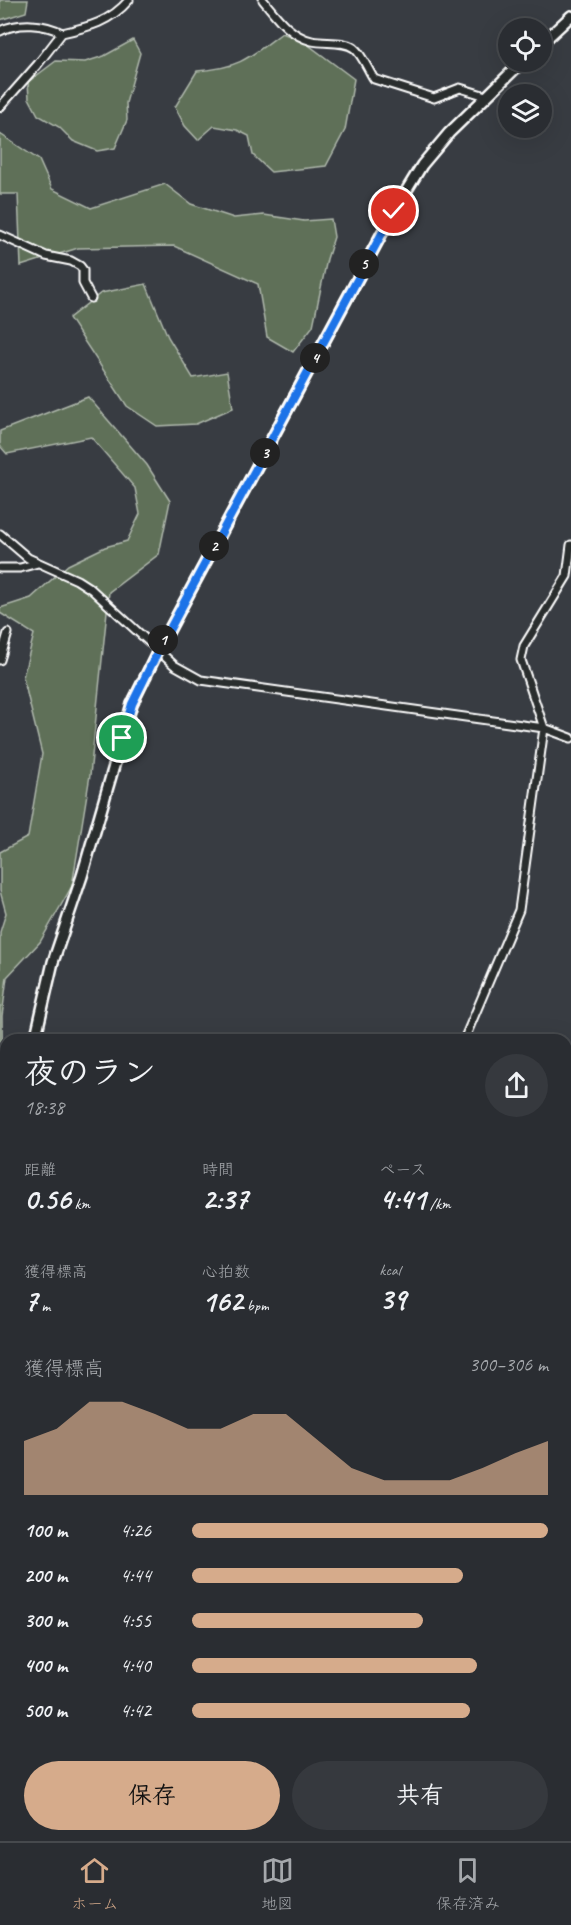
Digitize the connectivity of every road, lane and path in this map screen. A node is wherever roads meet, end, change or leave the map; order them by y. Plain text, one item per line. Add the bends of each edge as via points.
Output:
1 (129, 0) edge
2 (263, 0) edge
3 (571, 16) edge
4 (0, 31) edge
5 (62, 33) junction
6 (552, 34) edge
7 (511, 72) edge
8 (486, 96) junction
9 (0, 107) edge
10 (0, 234) edge
11 (91, 298) dead end
12 (0, 534) edge
13 (571, 545) edge
14 (38, 563) junction
15 (0, 568) edge
16 (8, 633) dead end
17 (158, 651) junction
18 (0, 660) edge
19 (544, 728) junction
20 (571, 738) edge
21 (36, 1034) edge
22 (467, 1034) edge

1 - 5 street via 118,13 90,27
2 - 8 street via 287,29 300,36 355,48 374,79 434,98 460,88
3 - 6 street
4 - 5 street via 13,26 39,26
5 - 9 street
7 - 8 street
8 - 17 street via 422,165 394,211
10 - 11 street via 46,256 80,266
12 - 14 street
13 - 19 street via 567,576 522,652 521,660
14 - 15 street
14 - 17 street via 91,589
16 - 18 street
17 - 19 street via 190,675 213,682
17 - 21 street via 132,704 53,962
19 - 20 street
19 - 22 street via 519,910

